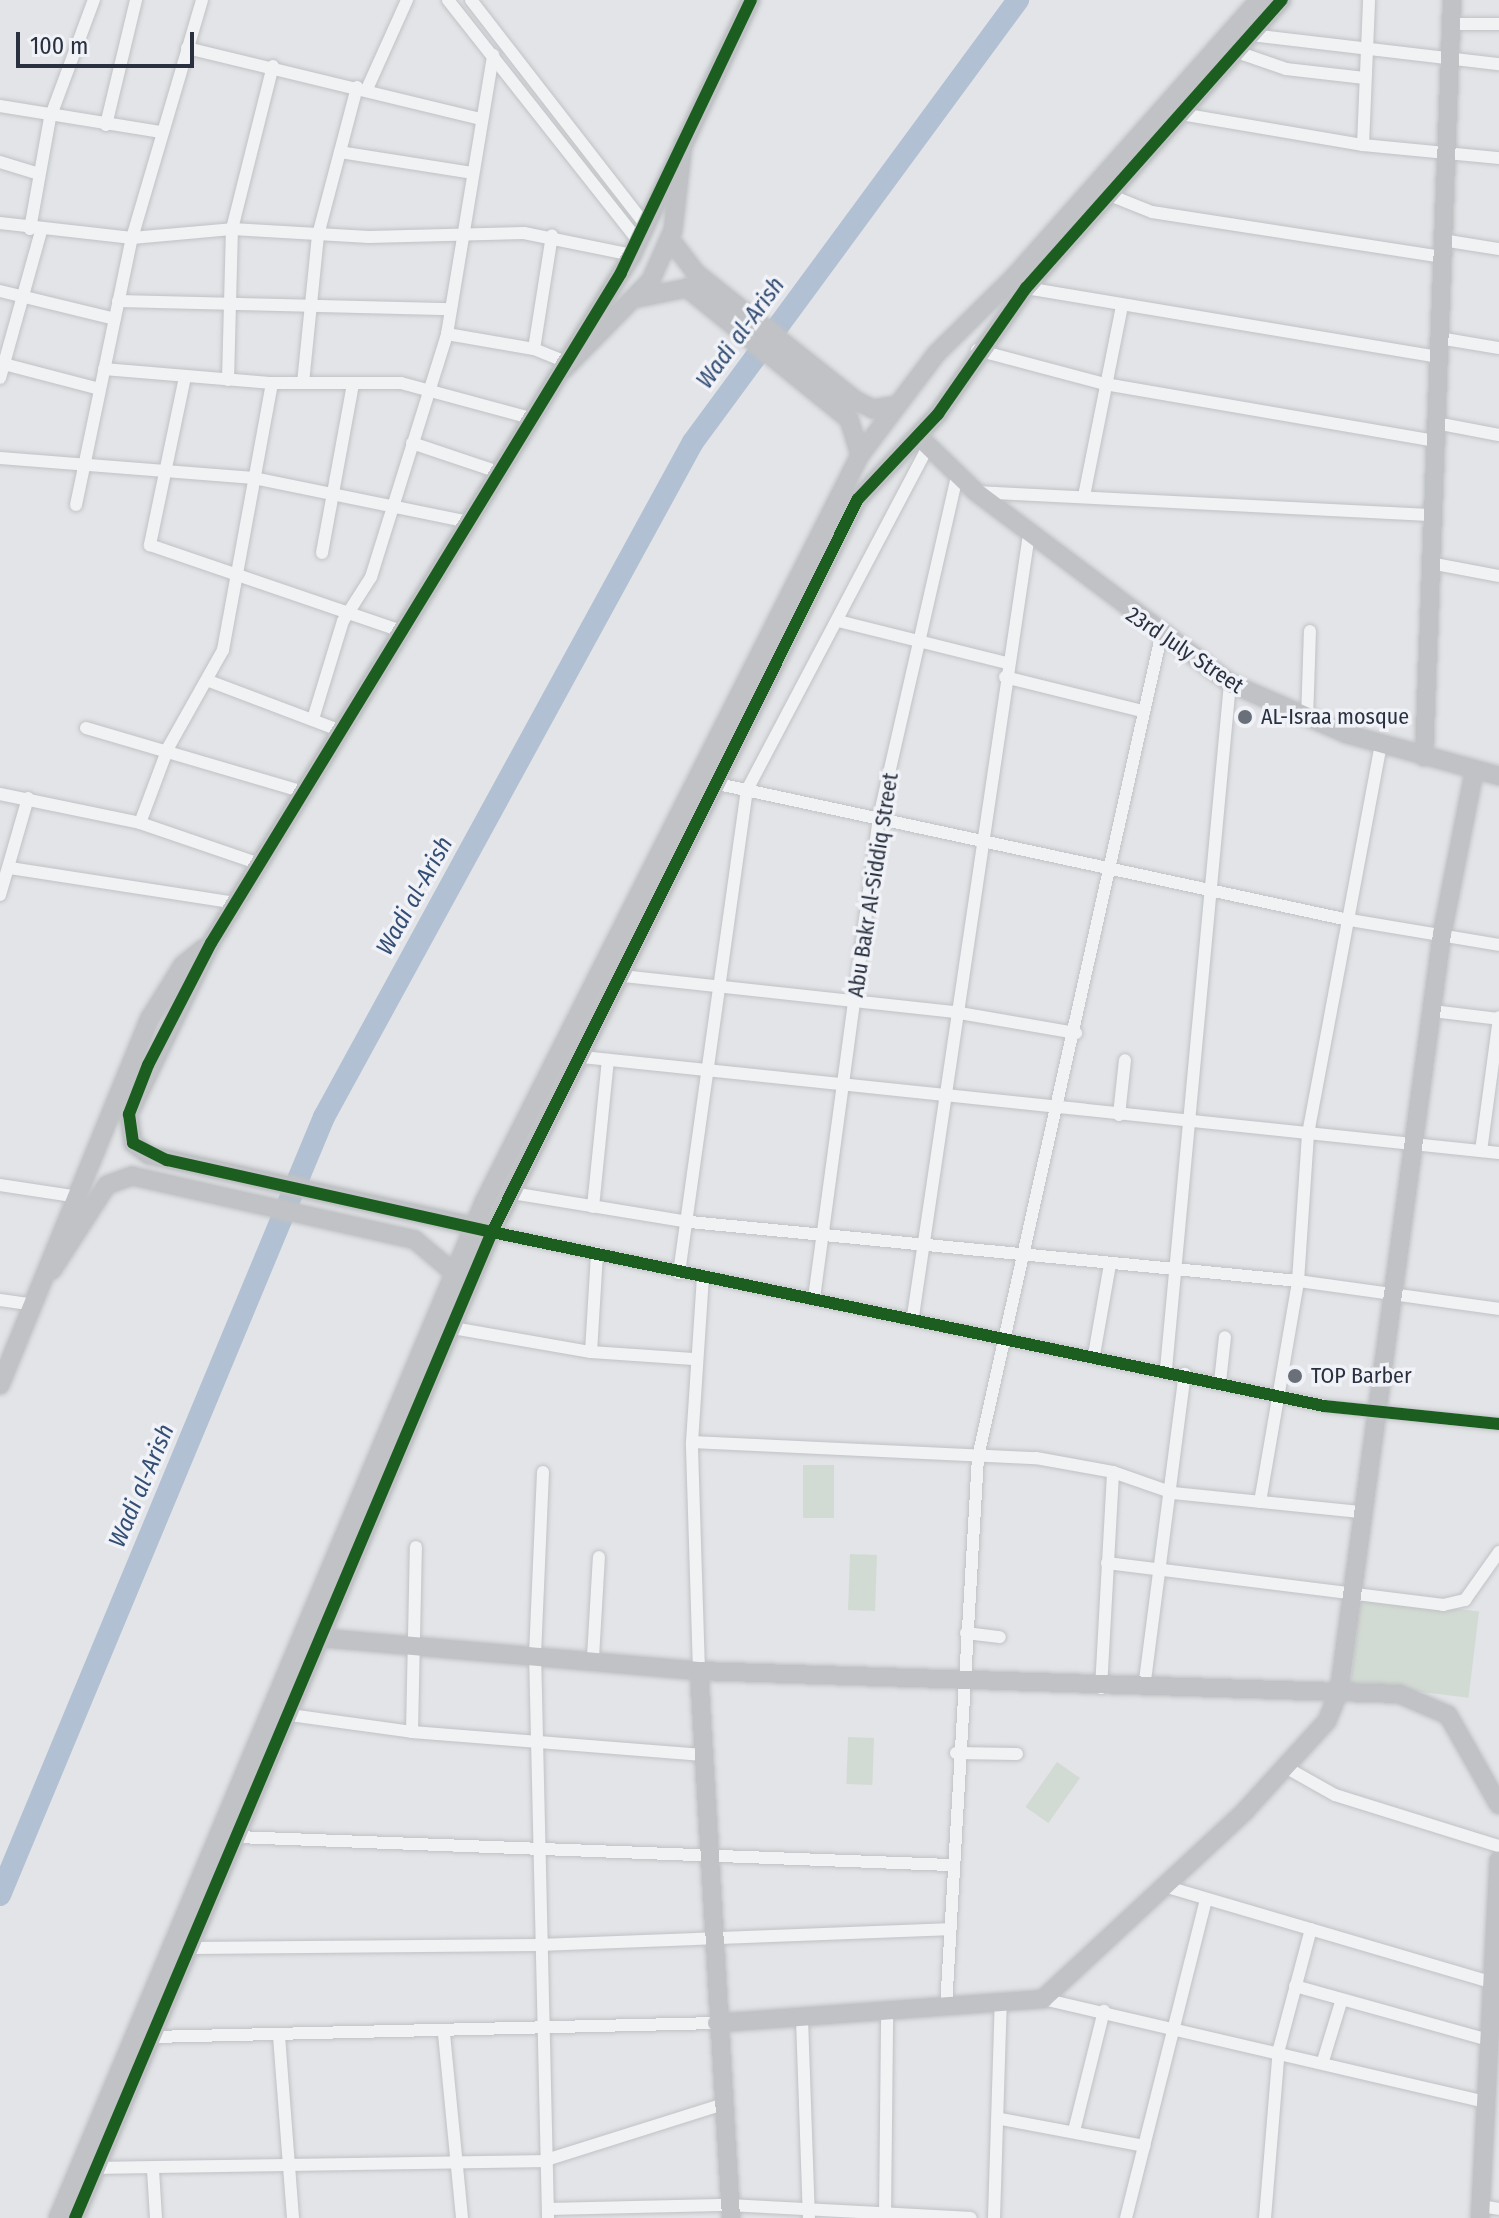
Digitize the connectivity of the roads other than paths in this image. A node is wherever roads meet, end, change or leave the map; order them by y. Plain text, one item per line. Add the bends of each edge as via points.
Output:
1 (94, 0) edge
2 (136, 0) edge
3 (202, 0) edge
4 (407, 0) edge
5 (448, 0) edge
6 (471, 0) edge
7 (751, 0) edge
8 (1259, 0) edge
9 (1369, 0) edge
10 (1452, 0) edge
11 (1278, 1) edge
12 (492, 23) junction
13 (1451, 24) junction
14 (1499, 24) edge
15 (1251, 35) junction
16 (479, 37) junction
17 (1365, 47) junction
18 (187, 48) junction
19 (1237, 52) junction
20 (493, 55) junction
21 (1449, 59) junction
22 (1499, 64) edge
23 (273, 66) junction
24 (1364, 78) junction
25 (362, 88) junction
26 (0, 106) edge
27 (1181, 114) junction
28 (50, 118) junction
29 (481, 119) junction
30 (106, 125) junction
31 (160, 132) junction
32 (683, 144) junction
33 (1363, 145) junction
34 (340, 152) junction
35 (1446, 155) junction
36 (1499, 158) edge
37 (0, 162) edge
38 (472, 173) junction
39 (39, 174) junction
40 (1112, 196) junction
41 (1092, 205) junction
42 (0, 223) edge
43 (232, 229) junction
44 (36, 230) junction
45 (461, 233) junction
46 (318, 235) junction
47 (552, 235) junction
48 (132, 238) junction
49 (670, 239) junction
50 (638, 240) junction
51 (1442, 249) junction
52 (1499, 249) edge
53 (691, 281) junction
54 (1026, 288) junction
55 (0, 291) edge
56 (23, 296) junction
57 (638, 298) junction
58 (118, 301) junction
59 (229, 306) junction
60 (311, 306) junction
61 (1122, 306) junction
62 (451, 309) junction
63 (115, 319) junction
64 (968, 322) junction
65 (447, 334) junction
66 (1439, 338) junction
67 (982, 343) junction
68 (1499, 348) edge
69 (534, 349) junction
70 (1439, 357) junction
71 (2, 364) edge
72 (565, 365) junction
73 (104, 369) junction
74 (185, 377) junction
75 (0, 378) edge
76 (228, 380) junction
77 (272, 383) junction
78 (303, 383) junction
79 (353, 384) junction
80 (1105, 384) junction
81 (100, 389) junction
82 (430, 389) junction
83 (845, 403) junction
84 (890, 406) junction
85 (531, 418) junction
86 (1436, 432) junction
87 (1499, 435) edge
88 (923, 442) junction
89 (412, 443) junction
90 (860, 455) junction
91 (0, 458) edge
92 (86, 462) junction
93 (165, 470) junction
94 (498, 472) junction
95 (957, 476) junction
96 (254, 478) junction
97 (336, 490) junction
98 (976, 492) junction
99 (1084, 496) junction
100 (76, 505) dead end
101 (395, 505) junction
102 (1433, 515) junction
103 (469, 522) junction
104 (1029, 534) junction
105 (322, 553) dead end
106 (1430, 563) junction
107 (238, 572) junction
108 (1499, 576) edge
109 (349, 610) junction
110 (838, 621) junction
111 (1310, 631) dead end
112 (404, 632) junction
113 (1161, 636) junction
114 (918, 641) junction
115 (1007, 663) junction
116 (1005, 677) junction
117 (209, 681) junction
118 (1230, 683) junction
119 (1142, 711) junction
120 (313, 719) junction
121 (1307, 720) junction
122 (86, 728) dead end
123 (341, 731) junction
124 (1381, 745) junction
125 (168, 748) junction
126 (1424, 757) junction
127 (1474, 772) junction
128 (1499, 776) edge
129 (718, 784) junction
130 (747, 790) junction
131 (304, 792) junction
132 (0, 794) edge
133 (28, 798) junction
134 (879, 817) junction
135 (140, 823) junction
136 (981, 838) junction
137 (260, 864) junction
138 (10, 868) junction
139 (1110, 869) junction
140 (1208, 890) junction
141 (0, 895) edge
142 (235, 903) junction
143 (1344, 919) junction
144 (1442, 934) junction
145 (211, 943) junction
146 (1499, 945) edge
147 (623, 976) junction
148 (723, 986) junction
149 (856, 1000) junction
150 (1432, 1011) junction
151 (954, 1012) junction
152 (1499, 1018) edge
153 (1076, 1033) junction
154 (582, 1057) junction
155 (608, 1060) junction
156 (1125, 1060) dead end
157 (709, 1074) junction
158 (842, 1086) junction
159 (945, 1096) junction
160 (1058, 1108) junction
161 (1119, 1115) junction
162 (1191, 1123) junction
163 (1308, 1134) junction
164 (1414, 1147) junction
165 (1481, 1151) junction
166 (1499, 1153) edge
167 (0, 1185) edge
168 (512, 1193) junction
169 (72, 1196) junction
170 (593, 1207) junction
171 (690, 1222) junction
172 (484, 1228) junction
173 (824, 1236) junction
174 (927, 1247) junction
175 (597, 1253) junction
176 (1028, 1255) junction
177 (1110, 1264) junction
178 (1177, 1271) junction
179 (454, 1273) junction
180 (679, 1273) junction
181 (703, 1277) junction
182 (1298, 1281) junction
183 (43, 1282) junction
184 (1392, 1297) junction
185 (814, 1298) junction
186 (0, 1300) edge
187 (34, 1305) junction
188 (1499, 1309) edge
189 (913, 1316) junction
190 (453, 1328) junction
191 (1008, 1336) junction
192 (1225, 1337) dead end
193 (591, 1352) junction
194 (1094, 1355) junction
195 (693, 1359) junction
196 (4, 1363) edge
197 (1166, 1369) junction
198 (1185, 1374) junction
199 (1220, 1382) junction
200 (0, 1385) edge
201 (1278, 1396) junction
202 (1372, 1414) junction
203 (1499, 1424) edge
204 (692, 1442) junction
205 (978, 1457) junction
206 (543, 1472) dead end
207 (1113, 1472) junction
208 (1173, 1493) junction
209 (1260, 1502) junction
210 (1360, 1512) junction
211 (416, 1547) dead end
212 (1499, 1552) edge
213 (599, 1557) dead end
214 (1107, 1563) junction
215 (1162, 1570) junction
216 (1350, 1593) junction
217 (966, 1633) junction
218 (303, 1636) junction
219 (1000, 1637) dead end
220 (322, 1640) junction
221 (417, 1648) junction
222 (535, 1652) junction
223 (593, 1657) junction
224 (699, 1671) junction
225 (962, 1684) junction
226 (1101, 1688) junction
227 (1144, 1688) junction
228 (1339, 1691) junction
229 (290, 1715) junction
230 (412, 1732) junction
231 (536, 1744) junction
232 (956, 1753) junction
233 (1017, 1754) dead end
234 (703, 1755) junction
235 (1287, 1768) junction
236 (1499, 1805) edge
237 (237, 1837) junction
238 (1499, 1846) edge
239 (537, 1850) junction
240 (710, 1860) junction
241 (1499, 1861) edge
242 (951, 1865) junction
243 (1164, 1886) junction
244 (1206, 1900) junction
245 (947, 1929) junction
246 (1311, 1929) junction
247 (1497, 1930) edge
248 (713, 1936) junction
249 (539, 1945) junction
250 (191, 1948) junction
251 (1491, 1982) junction
252 (1295, 1986) junction
253 (1043, 1999) junction
254 (1001, 2000) junction
255 (1341, 2002) junction
256 (946, 2007) junction
257 (1104, 2011) junction
258 (887, 2013) junction
259 (802, 2019) junction
260 (717, 2023) junction
261 (1172, 2025) junction
262 (541, 2029) junction
263 (1493, 2029) edge
264 (444, 2034) junction
265 (279, 2036) junction
266 (152, 2037) junction
267 (1279, 2049) junction
268 (1323, 2061) junction
269 (1486, 2102) junction
270 (724, 2104) junction
271 (1001, 2119) junction
272 (1074, 2131) junction
273 (1491, 2143) edge
274 (1144, 2146) junction
275 (543, 2161) junction
276 (458, 2164) junction
277 (289, 2166) junction
278 (97, 2168) junction
279 (153, 2170) junction
280 (1486, 2211) edge
281 (629, 2212) edge
282 (730, 2212) edge
283 (548, 2214) edge
284 (809, 2214) edge
285 (885, 2216) edge
286 (58, 2218) edge
287 (75, 2218) edge
288 (156, 2218) edge
289 (293, 2218) edge
290 (462, 2218) edge
291 (971, 2218) edge
292 (994, 2218) edge
293 (1126, 2218) edge
294 (1265, 2218) edge

1 - 28 street
2 - 30 street
3 - 18 street
4 - 25 street
5 - 16 street
6 - 12 street
7 - 32 street
8 - 41 street
9 - 17 street
10 - 13 street
11 - 15 street
12 - 16 street
12 - 50 street
13 - 14 street
13 - 21 street
15 - 17 street
15 - 19 street
16 - 20 street
17 - 21 street
17 - 24 street
18 - 23 street
18 - 31 street
19 - 24 street via 1286,69
19 - 27 street
20 - 29 street
20 - 50 street
21 - 22 street
21 - 35 street
23 - 25 street
23 - 43 street
24 - 33 street
25 - 29 street
25 - 34 street
26 - 28 street
27 - 33 street
27 - 40 street
28 - 30 street
28 - 39 street
29 - 38 street
30 - 31 street
31 - 48 street
32 - 49 street
32 - 50 street
33 - 35 street
34 - 38 street
34 - 46 street
35 - 36 street
35 - 51 street
37 - 39 street
38 - 45 street
39 - 44 street
40 - 41 street
40 - 51 street via 1152,212
41 - 54 street
41 - 64 street
42 - 44 street
43 - 46 street
43 - 48 street
43 - 59 street
44 - 48 street
44 - 56 street
45 - 46 street
45 - 47 street
45 - 62 street
46 - 60 street
47 - 50 street
47 - 69 street
48 - 58 street
49 - 53 street
49 - 57 street
50 - 72 street
51 - 52 street
51 - 66 street
53 - 57 street
53 - 83 street
54 - 61 street
54 - 67 street
55 - 56 street
56 - 63 street
56 - 71 street
57 - 72 street
58 - 59 street
58 - 63 street
59 - 60 street
59 - 76 street
60 - 62 street
60 - 78 street
61 - 70 street
61 - 80 street
62 - 65 street
63 - 73 street
64 - 67 street
64 - 84 street
65 - 69 street
65 - 82 street
66 - 68 street
66 - 70 street
67 - 80 street
67 - 88 street
69 - 72 street
70 - 86 street
71 - 75 street
71 - 81 street
72 - 85 street
73 - 74 street
73 - 81 street
74 - 76 street
74 - 93 street
76 - 77 street
77 - 78 street
77 - 96 street
78 - 79 street
79 - 82 street
79 - 97 street
80 - 86 street
80 - 99 street
81 - 92 street
82 - 85 street
82 - 89 street
83 - 84 street via 873,409
83 - 90 street
84 - 90 street
85 - 94 street
86 - 87 street
86 - 102 street
88 - 95 street, 23rd July Street
88 - 110 street
88 - 129 street via 863,490
89 - 94 street
89 - 101 street
90 - 172 street
91 - 92 street
92 - 93 street
92 - 100 street
93 - 96 street
93 - 107 street via 150,545
94 - 103 street
95 - 98 street, 23rd July Street
95 - 114 street, Abu Bakr Al-Siddiq Street
96 - 97 street
96 - 107 street
97 - 101 street
97 - 105 street
98 - 99 street
98 - 104 street, 23rd July Street
99 - 102 street
101 - 103 street
101 - 109 street via 367,586
102 - 106 street
103 - 112 street
104 - 113 street, 23rd July Street
104 - 115 street
106 - 108 street
106 - 126 street
107 - 109 street
107 - 117 street
109 - 112 street
109 - 120 street
110 - 114 street
110 - 130 street
111 - 121 street
112 - 123 street
113 - 118 street, 23rd July Street
113 - 119 street
114 - 115 street
114 - 134 street, Abu Bakr Al-Siddiq Street
115 - 116 street
116 - 119 street
116 - 136 street
117 - 120 street
117 - 125 street
118 - 121 street, 23rd July Street
118 - 140 street
119 - 139 street
120 - 123 street
121 - 124 street, 23rd July Street
122 - 125 street
123 - 131 street
124 - 126 street, 23rd July Street
124 - 143 street
125 - 131 street
125 - 135 street
126 - 127 street, 23rd July Street
127 - 128 street, 23rd July Street
127 - 144 street
129 - 130 street
129 - 147 street
130 - 134 street
130 - 148 street
131 - 137 street
132 - 133 street
133 - 135 street
133 - 138 street
134 - 136 street
134 - 149 street, Abu Bakr Al-Siddiq Street
135 - 137 street
136 - 139 street
136 - 151 street
137 - 142 street
138 - 141 street
138 - 142 street
139 - 140 street
139 - 153 street
140 - 143 street
140 - 162 street
142 - 145 street
143 - 144 street
143 - 163 street
144 - 146 street
144 - 150 street
145 - 169 street via 168,985
145 - 172 street via 129,1114 136,1148 167,1160
147 - 148 street
147 - 154 street
148 - 149 street
148 - 157 street
149 - 151 street
149 - 158 street, Abu Bakr Al-Siddiq Street
150 - 152 street
150 - 164 street
151 - 153 street
151 - 159 street
152 - 165 street
153 - 160 street
154 - 155 street
154 - 168 street
155 - 157 street
155 - 170 street
156 - 161 street
157 - 158 street
157 - 171 street
158 - 159 street
158 - 173 street, Abu Bakr Al-Siddiq Street
159 - 160 street
159 - 174 street
160 - 161 street
160 - 176 street
161 - 162 street
162 - 163 street
162 - 178 street
163 - 164 street
163 - 182 street
164 - 165 street
164 - 184 street
165 - 166 street
167 - 169 street
168 - 170 street
168 - 172 street
169 - 183 street
170 - 171 street
171 - 173 street
171 - 180 street
172 - 175 street
172 - 179 street
172 - 190 street
173 - 174 street
173 - 185 street, Abu Bakr Al-Siddiq Street
174 - 176 street
174 - 189 street
175 - 180 street
175 - 193 street
176 - 177 street
176 - 191 street
177 - 178 street
177 - 194 street
178 - 182 street
178 - 197 street
179 - 183 street via 415,1240 132,1176 107,1185
179 - 218 street
180 - 181 street
181 - 185 street
181 - 195 street
182 - 184 street
182 - 201 street
183 - 187 street
184 - 188 street
184 - 202 street
185 - 189 street
186 - 187 street
187 - 196 street
189 - 191 street
190 - 193 street
190 - 220 street
191 - 194 street
191 - 205 street
192 - 199 street
193 - 195 street
194 - 197 street
195 - 204 street
196 - 200 street
197 - 198 street
198 - 199 street
198 - 208 street
199 - 201 street
201 - 202 street
201 - 209 street
202 - 203 street
202 - 210 street
204 - 205 street
204 - 224 street
205 - 207 street
205 - 217 street
206 - 222 street
207 - 208 street
207 - 214 street
208 - 209 street
208 - 215 street
209 - 210 street
210 - 216 street
211 - 221 street
212 - 216 street via 1459,1603
213 - 223 street
214 - 215 street
214 - 226 street
215 - 216 street
215 - 227 street
216 - 228 street
217 - 219 street
217 - 225 street
218 - 220 street
218 - 286 street
220 - 221 street
220 - 229 street
221 - 222 street
221 - 230 street
222 - 223 street
222 - 231 street
223 - 224 street
224 - 225 street
224 - 234 street
225 - 226 street
225 - 232 street
226 - 227 street
227 - 228 street
228 - 235 street via 1327,1721
228 - 236 street via 1399,1694 1439,1707
229 - 230 street
229 - 237 street
230 - 231 street
231 - 234 street
231 - 239 street
232 - 233 street
232 - 242 street
234 - 240 street
235 - 238 street via 1335,1795
235 - 243 street
237 - 239 street
237 - 250 street
239 - 240 street
239 - 249 street
240 - 242 street
240 - 248 street
241 - 247 street
242 - 245 street
243 - 244 street
243 - 253 street
244 - 246 street
244 - 261 street
245 - 248 street
245 - 256 street
246 - 251 street
246 - 252 street
247 - 251 street
248 - 249 street
248 - 260 street
249 - 250 street
249 - 262 street
250 - 266 street
251 - 263 street
252 - 255 street
252 - 267 street
253 - 254 street
253 - 257 street
254 - 256 street
254 - 271 street
255 - 263 street
255 - 268 street
256 - 258 street
257 - 261 street
257 - 272 street
258 - 259 street
258 - 285 street
259 - 260 street
259 - 284 street
260 - 262 street
260 - 270 street
261 - 267 street
261 - 274 street
262 - 264 street
262 - 275 street
263 - 269 street
264 - 265 street
264 - 276 street
265 - 266 street
265 - 277 street
266 - 278 street
267 - 268 street
267 - 294 street
268 - 269 street
269 - 273 street
270 - 275 street
270 - 282 street
271 - 272 street
271 - 292 street
272 - 274 street
273 - 280 street
274 - 293 street
275 - 276 street
275 - 283 street
276 - 277 street
276 - 290 street
277 - 279 street
277 - 289 street
278 - 279 street
278 - 287 street
279 - 288 street
281 - 282 street
281 - 283 street
282 - 284 street
284 - 285 street
285 - 291 street

